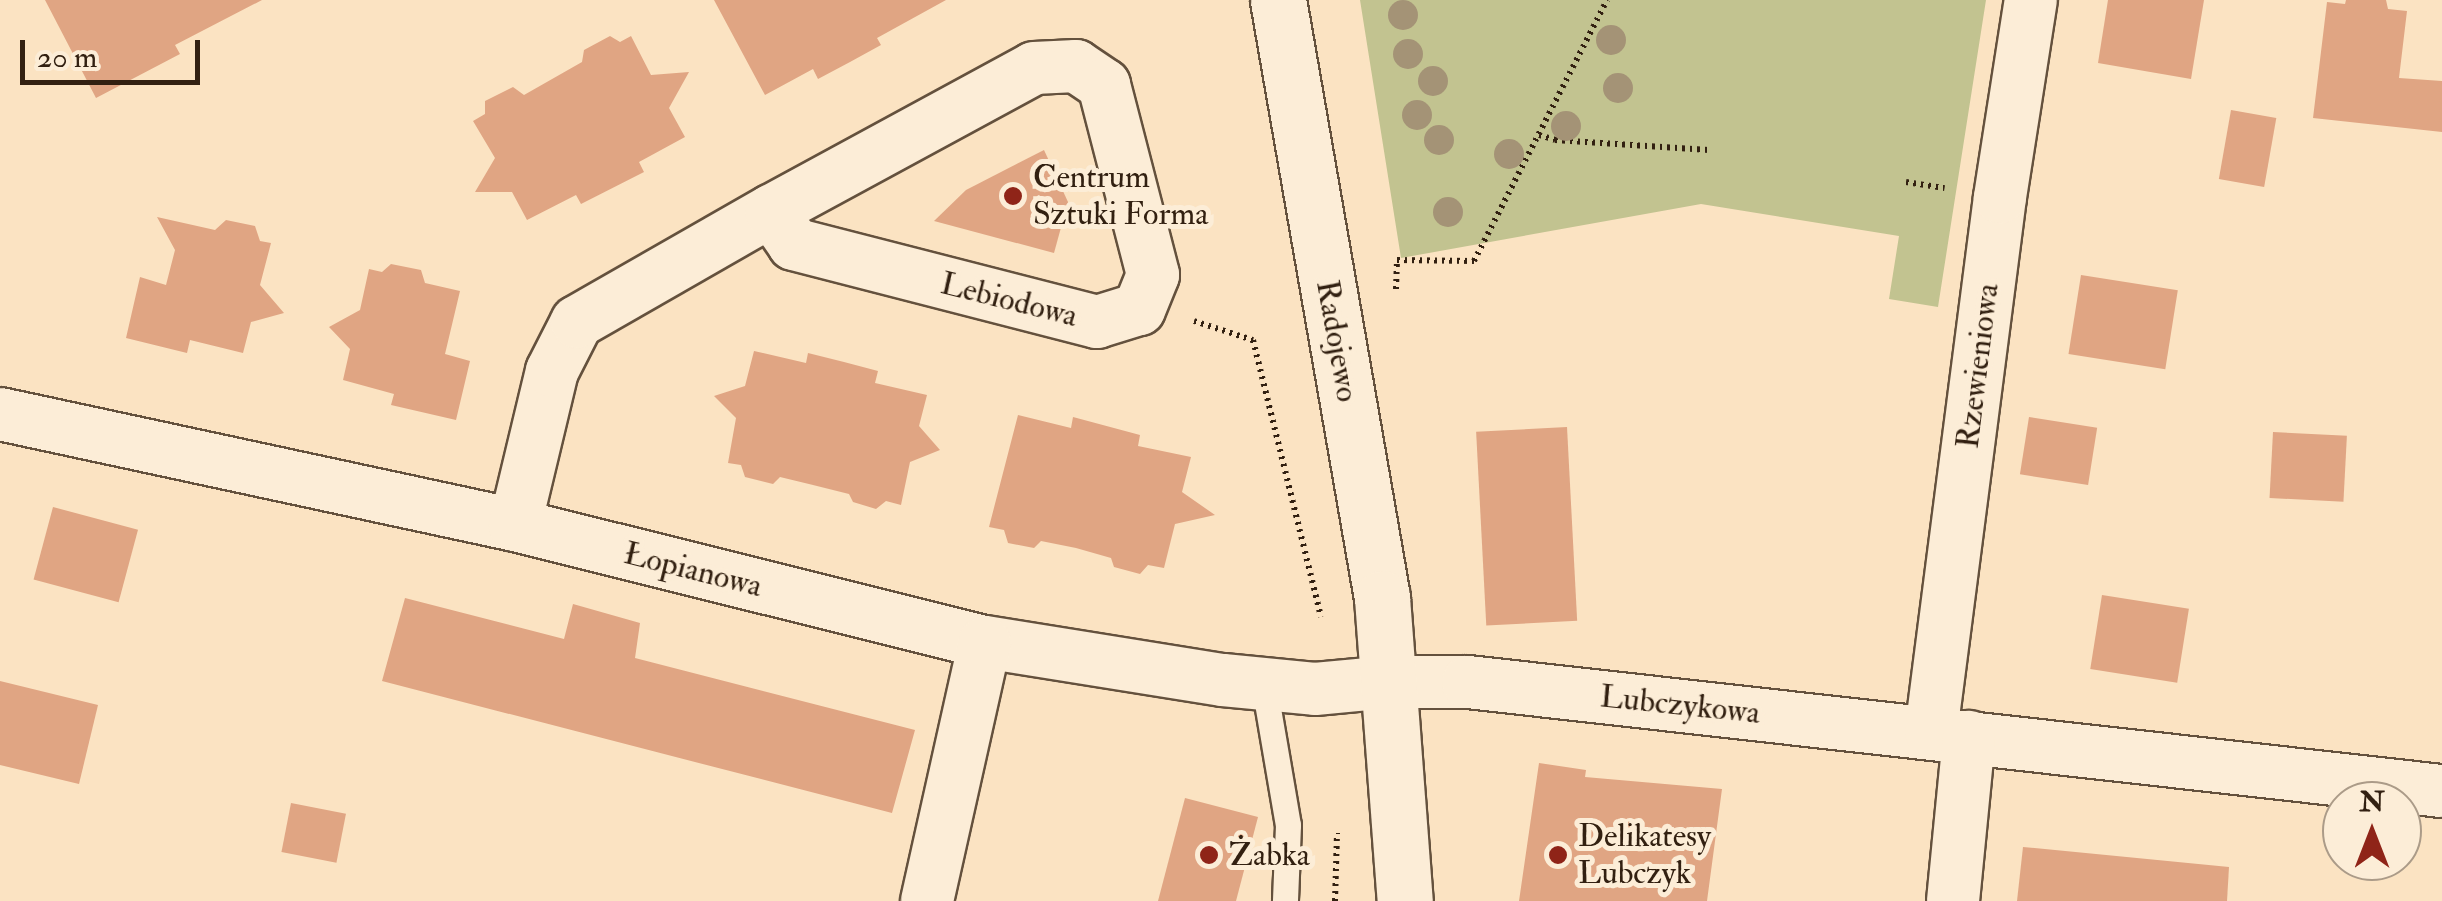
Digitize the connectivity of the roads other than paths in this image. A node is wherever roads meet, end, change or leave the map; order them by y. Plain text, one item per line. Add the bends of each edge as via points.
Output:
1 (1278, 0) edge
2 (2031, 0) edge
3 (772, 210) junction
4 (0, 414) edge
5 (515, 525) junction
6 (985, 642) junction
7 (1390, 682) junction
8 (1264, 685) junction
9 (1950, 734) junction
10 (2442, 791) edge
11 (927, 901) edge
12 (1286, 901) edge
13 (1405, 901) edge
14 (1953, 901) edge

1 - 7 street, Radojewo via 1382,598
2 - 9 street, Rzewieniowa via 1998,216
3 - 3 street, Lebiodowa via 1034,68 1076,66 1104,84 1153,276 1138,310 1097,322 794,244
3 - 5 street via 577,322 552,371
4 - 5 street, Łopianowa
5 - 6 street, Łopianowa
6 - 8 street, Łopianowa
6 - 11 street
7 - 8 street, Łopianowa
7 - 9 street, Lubczykowa via 1468,682
7 - 13 street, Radojewo
8 - 12 lane via 1288,825
9 - 10 street, Lubczykowa
9 - 14 street

